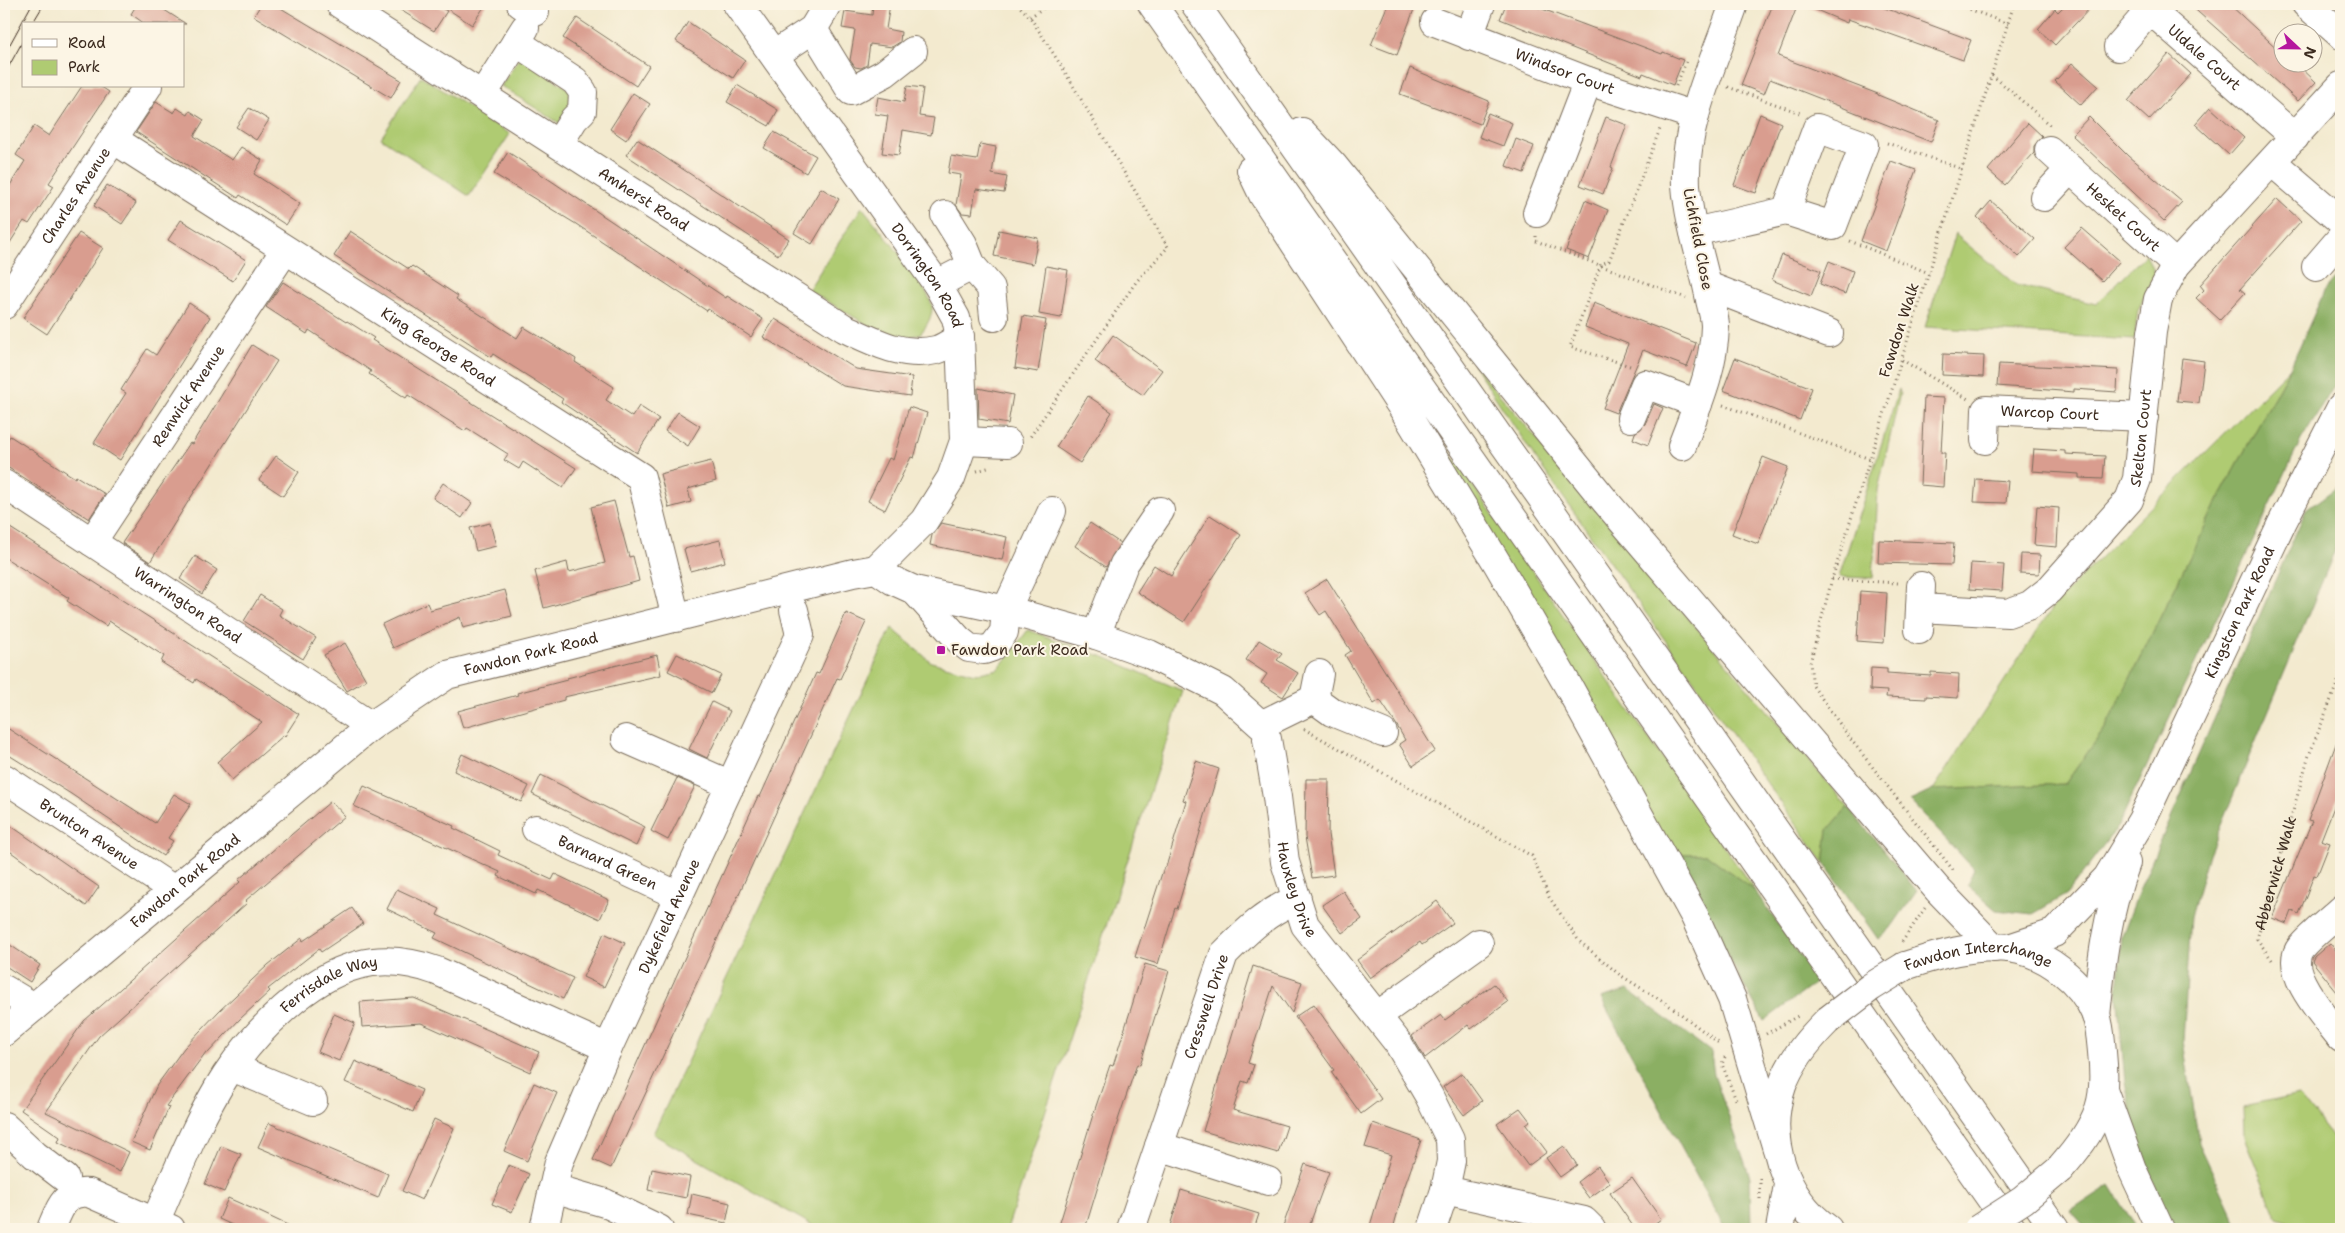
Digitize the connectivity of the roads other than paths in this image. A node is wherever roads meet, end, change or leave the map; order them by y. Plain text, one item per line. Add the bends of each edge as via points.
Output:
1 (737, 4) edge
2 (828, 4) edge
3 (1152, 4) edge
4 (1195, 4) edge
5 (1481, 4) edge
6 (1734, 4) edge
7 (2306, 4) edge
8 (346, 5) edge
9 (528, 18) edge
10 (1435, 22) dead end
11 (814, 29) junction
12 (2341, 35) edge
13 (1469, 36) junction
14 (2118, 46) dead end
15 (913, 51) dead end
16 (774, 55) junction
17 (1234, 60) junction
18 (1588, 81) junction
19 (1207, 82) junction
20 (2341, 86) edge
21 (147, 88) edge
22 (483, 94) junction
23 (1695, 116) junction
24 (2295, 137) junction
25 (113, 139) junction
26 (2054, 141) road end
27 (559, 143) junction
28 (2272, 162) junction
29 (2070, 169) junction
30 (2044, 197) dead end
31 (1786, 211) junction
32 (1537, 213) road end
33 (945, 215) dead end
34 (2341, 221) edge
35 (1694, 232) junction
36 (2341, 238) edge
37 (285, 250) junction
38 (2176, 265) junction
39 (972, 266) junction
40 (2316, 267) dead end
41 (937, 284) junction
42 (1710, 297) junction
43 (4, 305) edge
44 (994, 318) dead end
45 (1829, 333) dead end
46 (960, 337) junction
47 (1700, 400) junction
48 (2341, 407) edge
49 (2144, 417) junction
50 (1631, 418) dead end
51 (1985, 440) dead end
52 (964, 441) junction
53 (1682, 446) dead end
54 (1010, 451) road end
55 (4, 484) edge
56 (1052, 511) dead end
57 (1160, 511) dead end
58 (92, 542) junction
59 (876, 569) junction
60 (914, 590) junction
61 (1920, 608) road end
62 (794, 610) dead end
63 (1006, 610) junction
64 (676, 618) junction
65 (1096, 635) junction
66 (370, 726) junction
67 (1269, 727) junction
68 (1383, 733) dead end
69 (626, 739) dead end
70 (4, 778) edge
71 (730, 785) junction
72 (2142, 820) junction
73 (536, 829) dead end
74 (174, 890) junction
75 (679, 896) junction
76 (1297, 899) junction
77 (2341, 910) edge
78 (1479, 943) dead end
79 (2002, 948) junction
80 (4, 989) edge
81 (34, 1007) junction
82 (1377, 1016) junction
83 (2096, 1016) junction
84 (4, 1032) edge
85 (2341, 1038) edge
86 (608, 1048) junction
87 (232, 1067) junction
88 (2103, 1089) junction
89 (314, 1101) dead end
90 (4, 1126) edge
91 (1159, 1146) junction
92 (1777, 1149) junction
93 (1268, 1182) dead end
94 (70, 1185) junction
95 (1788, 1185) junction
96 (553, 1188) junction
97 (1445, 1190) junction
98 (163, 1226) edge
99 (51, 1229) edge
100 (544, 1229) edge
101 (659, 1229) edge
102 (1131, 1229) edge
103 (1432, 1229) edge
104 (1592, 1229) edge
105 (1780, 1229) edge
106 (1828, 1229) edge
107 (1977, 1229) edge
108 (2012, 1229) edge
109 (2055, 1229) edge
110 (2160, 1229) edge

1 - 16 main road, Dorrington Road
2 - 11 main road
3 - 19 main road
4 - 17 main road
5 - 13 main road
6 - 23 main road, Lichfield Close
7 - 12 main road
8 - 22 main road, Amherst Road
9 - 22 main road
9 - 27 main road via 583,92 582,110
10 - 13 main road, Windsor Court
11 - 15 main road via 855,97
11 - 16 main road
13 - 18 main road, Windsor Court
14 - 24 main road, Uldale Court via 2150,10
16 - 41 main road, Dorrington Road
17 - 79 main road via 1333,165 1606,502 1938,890
17 - 109 main road
18 - 23 main road, Windsor Court
18 - 32 main road
19 - 92 main road via 1263,195 1408,418 1497,563 1695,917 1732,999
19 - 108 main road
20 - 24 main road, Skelton Court
21 - 25 main road, Charles Avenue
22 - 27 main road, Amherst Road
23 - 35 main road, Lichfield Close via 1688,148 1686,185
24 - 28 main road, Skelton Court
25 - 37 main road, King George Road
25 - 43 main road, Charles Avenue
26 - 29 main road, Hesket Court
27 - 46 main road, Amherst Road via 844,328 890,349 910,352 937,350
28 - 34 main road
28 - 38 main road, Skelton Court
29 - 30 main road
29 - 38 main road, Hesket Court
31 - 31 main road via 1817,128 1864,145 1833,226
31 - 35 main road
33 - 39 main road via 964,244
35 - 42 main road, Lichfield Close
36 - 40 main road
37 - 58 main road, Renwick Avenue
37 - 64 main road, King George Road via 641,478
38 - 49 main road, Skelton Court via 2158,299
39 - 41 main road
39 - 44 main road via 991,288
41 - 46 main road, Dorrington Road via 956,318
42 - 45 main road
42 - 47 main road, Lichfield Close via 1715,325 1711,366
46 - 52 main road, Dorrington Road
47 - 50 main road via 1645,384
47 - 53 main road, Lichfield Close
48 - 72 main road, Kingston Park Road
49 - 51 main road, Warcop Court via 1986,410
49 - 61 main road, Skelton Court via 2137,479 2129,500 2049,590 2030,605 2008,613
52 - 54 main road
52 - 59 main road, Dorrington Road via 951,478 924,521
55 - 58 main road, Warrington Road
56 - 63 main road
57 - 65 main road via 1124,564
58 - 66 main road, Warrington Road
59 - 60 main road
59 - 64 main road, Fawdon Park Road
60 - 63 main road
60 - 63 main road via 969,648 984,650 993,647 1004,632
62 - 71 main road, Dykefield Avenue via 800,635
63 - 65 main road
64 - 66 main road, Fawdon Park Road via 447,675
65 - 67 main road via 1149,654 1223,691
66 - 74 main road, Fawdon Park Road
67 - 68 main road via 1317,687 1332,712
67 - 76 main road, Hauxley Drive via 1285,862
69 - 71 main road
70 - 74 main road, Brunton Avenue
71 - 75 main road, Dykefield Avenue
72 - 79 main road, Kingston Park Road via 2107,878 2054,933
72 - 83 main road, Kingston Park Road via 2110,916
73 - 75 main road, Barnard Green
74 - 81 main road, Fawdon Park Road
75 - 86 main road, Dykefield Avenue
76 - 82 main road, Hauxley Drive via 1305,925
76 - 91 main road, Cresswell Drive via 1275,909 1224,954
77 - 85 main road via 2299,949 2296,968 2301,984
78 - 82 main road
79 - 83 main road, Fawdon Interchange via 2034,955 2052,964 2073,981
79 - 92 main road, Fawdon Interchange, bridge via 1902,955 1870,987 1828,1020 1795,1060 1782,1086 1775,1121
80 - 81 main road
81 - 84 main road, Fawdon Park Road
82 - 97 main road, Hauxley Drive via 1429,1096 1450,1138 1451,1160
83 - 88 main road, Fawdon Interchange via 2104,1064
86 - 87 main road, Ferrisdale Way via 437,970 419,964 376,962 359,964 318,983 274,1018
86 - 96 main road, Dykefield Avenue via 559,1162
87 - 89 main road
87 - 98 main road, Ferrisdale Way via 206,1112
88 - 107 main road, Fawdon Interchange, bridge via 2087,1134 2060,1169 2023,1200
88 - 110 main road via 2132,1169
90 - 94 main road
91 - 93 main road
91 - 102 main road, Cresswell Drive
92 - 95 main road, Fawdon Interchange
94 - 98 main road
94 - 99 main road
95 - 105 main road
95 - 106 main road, Fawdon Interchange via 1807,1211
96 - 100 main road, Dykefield Avenue
96 - 101 main road via 606,1203
97 - 103 main road, Hauxley Drive
97 - 104 main road via 1584,1221

